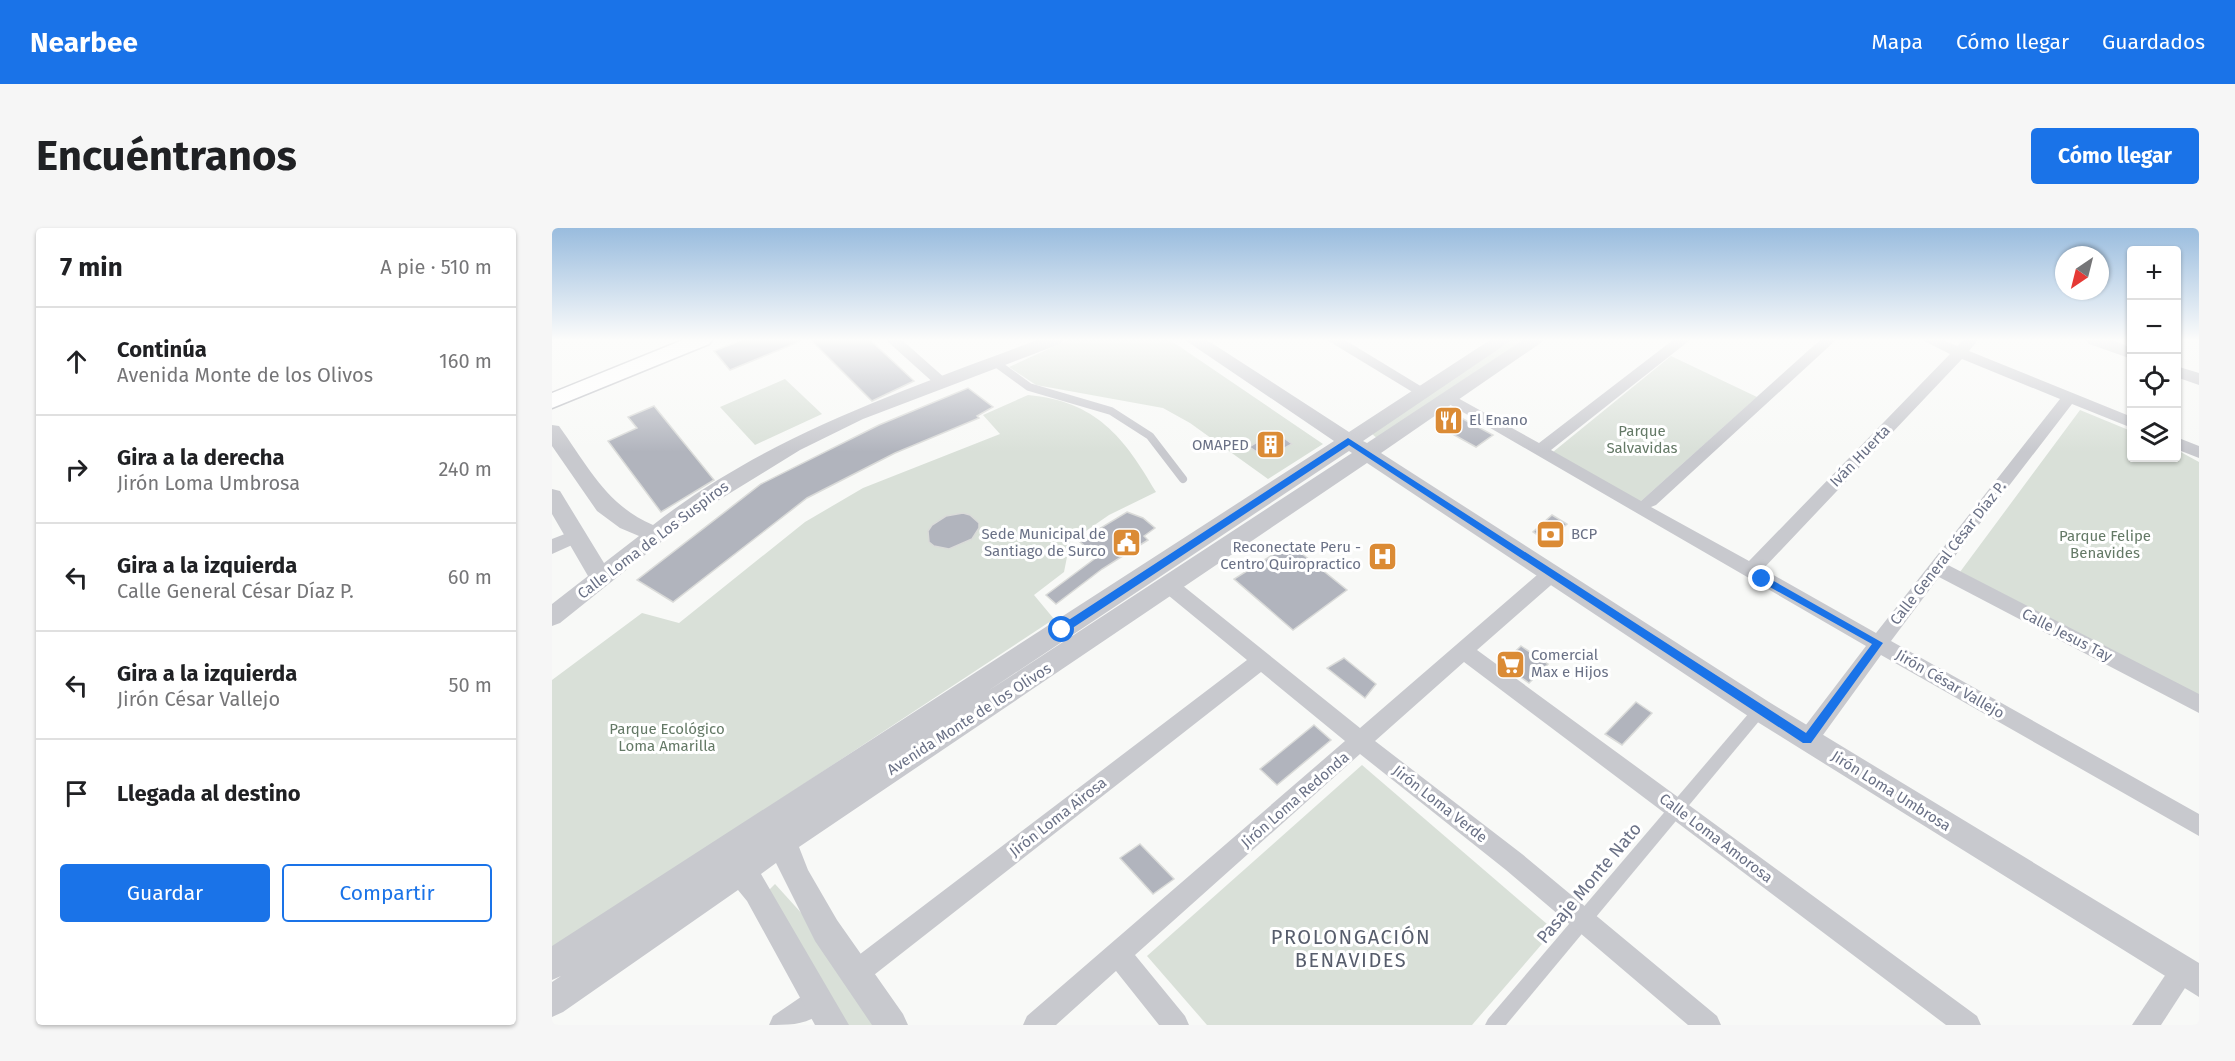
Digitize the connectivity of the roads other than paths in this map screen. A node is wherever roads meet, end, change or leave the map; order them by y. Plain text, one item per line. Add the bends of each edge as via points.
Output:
1 (574, 377) edge
2 (611, 377) edge
3 (936, 377) edge
4 (955, 377) edge
5 (1016, 377) edge
6 (1251, 377) edge
7 (1400, 377) edge
8 (1448, 377) edge
9 (1483, 377) edge
10 (1635, 377) edge
11 (1788, 377) edge
12 (1936, 377) edge
13 (2020, 377) edge
14 (941, 382) junction
15 (552, 386) edge
16 (1424, 393) junction
17 (2070, 397) junction
18 (1450, 400) junction
19 (552, 401) edge
20 (2127, 421) edge
21 (552, 431) edge
22 (2181, 444) edge
23 (1358, 447) junction
24 (1540, 451) junction
25 (2199, 453) edge
26 (1183, 478) dead end
27 (552, 496) edge
28 (1650, 501) dead end
29 (656, 535) junction
30 (575, 536) junction
31 (552, 547) edge
32 (1936, 567) junction
33 (1750, 572) junction
34 (1551, 574) junction
35 (601, 577) junction
36 (1170, 586) junction
37 (552, 617) edge
38 (1878, 643) junction
39 (1464, 651) junction
40 (1261, 661) junction
41 (2199, 704) edge
42 (1760, 710) junction
43 (1807, 740) junction
44 (1361, 742) junction
45 (1676, 808) junction
46 (2199, 826) edge
47 (780, 829) junction
48 (730, 864) junction
49 (1585, 920) junction
50 (1118, 954) junction
51 (552, 964) edge
52 (856, 973) junction
53 (2191, 976) edge
54 (817, 999) junction
55 (552, 1000) edge
56 (782, 1025) edge
57 (833, 1025) edge
58 (892, 1025) edge
59 (1036, 1025) edge
60 (1176, 1025) edge
61 (1494, 1025) edge
62 (1708, 1025) edge
63 (1968, 1025) edge
64 (2145, 1025) edge

1 - 15 main road
2 - 19 main road
3 - 14 street
4 - 14 street, Calle Loma de Los Suspiros
5 - 26 lane via 1029,387 1111,411 1150,436
6 - 23 street, Jirón Loma Umbrosa
7 - 16 street
8 - 16 street, Avenida Monte de los Olivos
9 - 18 street, Avenida Monte de los Olivos
10 - 24 street
11 - 28 street
12 - 33 street, Iván Huerta
13 - 17 street
14 - 29 street, Calle Loma de Los Suspiros via 793,445 724,485
16 - 23 street, Avenida Monte de los Olivos
17 - 20 street
17 - 32 street, Calle General César Díaz P.
18 - 23 street, Avenida Monte de los Olivos
18 - 24 street, Jirón César Vallejo
21 - 29 street via 605,507
22 - 25 street
23 - 34 street, Jirón Loma Umbrosa
23 - 36 street, Avenida Monte de los Olivos
23 - 47 street, Avenida Monte de los Olivos
24 - 33 street, Jirón César Vallejo
27 - 30 street
29 - 35 street, Calle Loma de Los Suspiros
30 - 31 street
30 - 35 street
32 - 38 street, Calle General César Díaz P.
32 - 41 street, Calle Jesus Tay
33 - 38 street, Jirón César Vallejo
34 - 39 street, Jirón Loma Redonda
34 - 42 street, Jirón Loma Umbrosa
35 - 37 street, Calle Loma de Los Suspiros
36 - 40 street, Jirón Loma Verde
36 - 47 street, Avenida Monte de los Olivos
38 - 43 street, Calle General César Díaz P.
38 - 46 street, Jirón César Vallejo
39 - 44 street, Jirón Loma Redonda
39 - 45 street, Calle Loma Amorosa
40 - 44 street, Jirón Loma Verde
40 - 52 street, Jirón Loma Airosa
42 - 43 street, Jirón Loma Umbrosa
42 - 45 street, Pasaje Monte Nato
43 - 53 street, Jirón Loma Umbrosa
44 - 49 street, Jirón Loma Verde
44 - 50 street, Jirón Loma Redonda
45 - 49 street, Pasaje Monte Nato
45 - 63 street, Calle Loma Amorosa
47 - 48 street, Avenida Monte de los Olivos
47 - 52 street via 791,868
48 - 51 street, Avenida Monte de los Olivos
48 - 54 street via 757,891
48 - 55 street, Avenida Monte de los Olivos
49 - 61 street, Pasaje Monte Nato
49 - 62 street, Jirón Loma Verde
50 - 59 street, Jirón Loma Redonda
50 - 60 street
52 - 58 street
53 - 64 street
54 - 56 street
54 - 57 street

